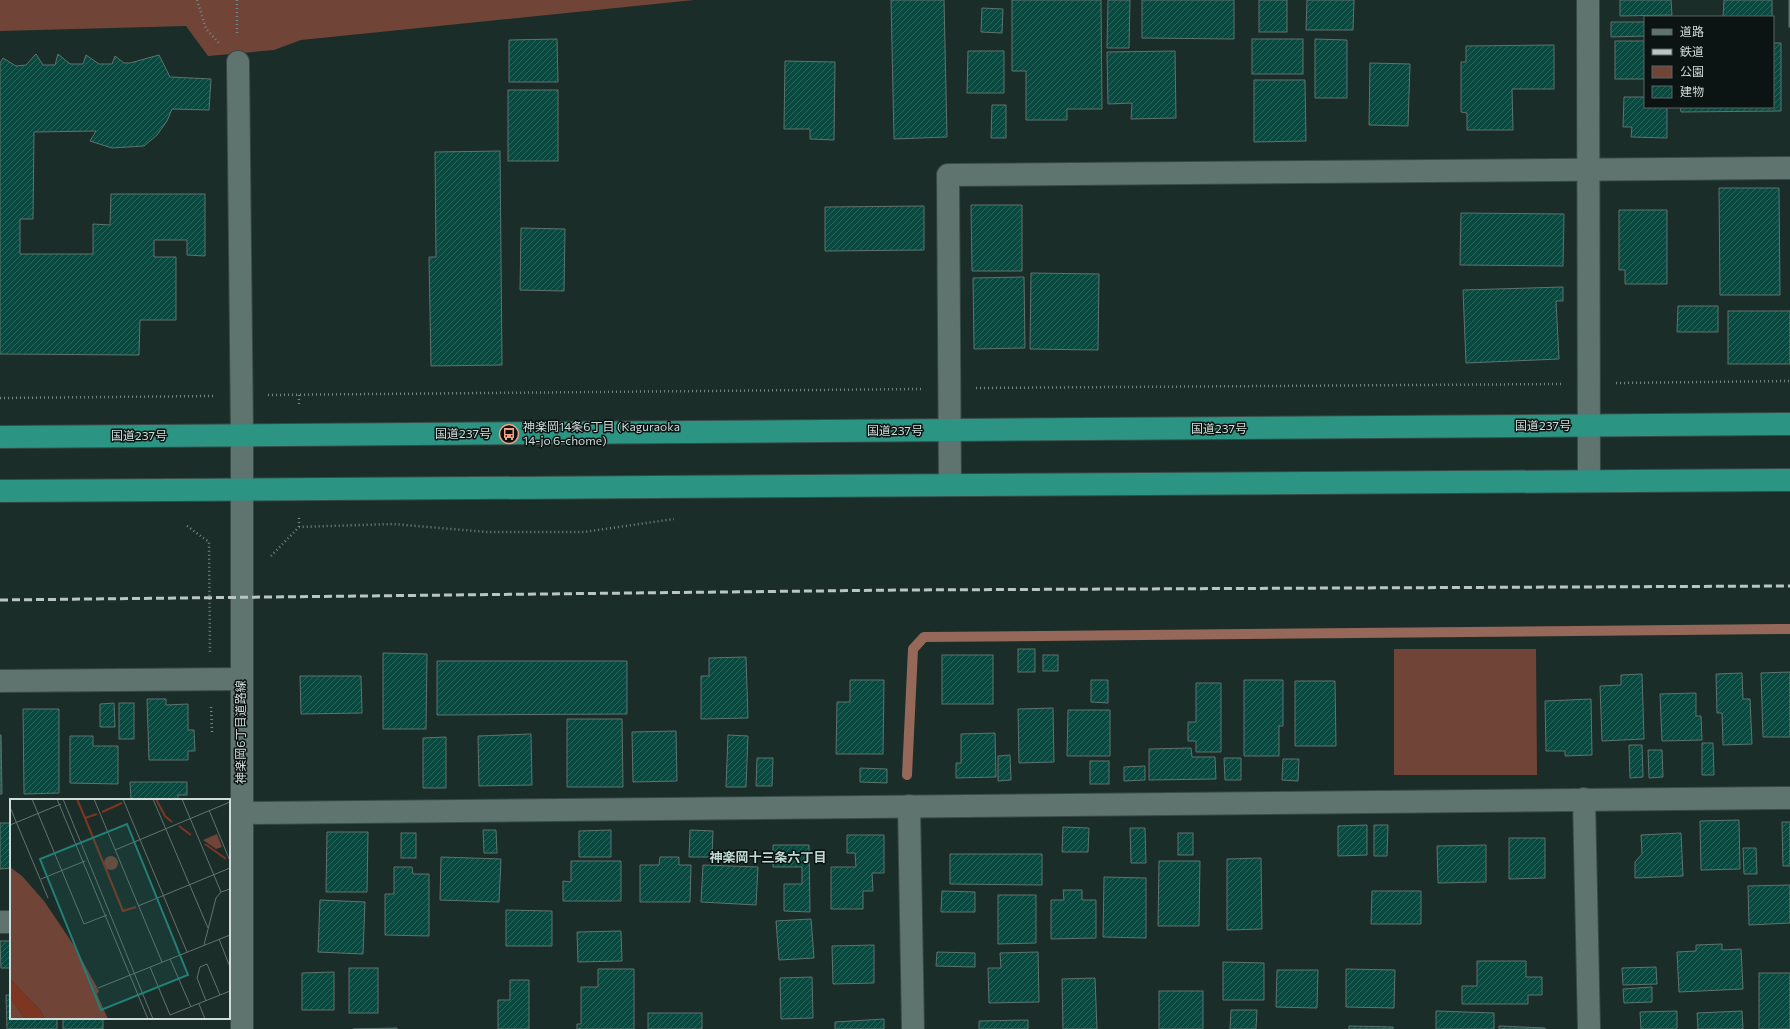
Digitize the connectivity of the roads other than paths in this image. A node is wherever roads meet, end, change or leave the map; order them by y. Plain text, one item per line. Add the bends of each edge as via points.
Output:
1 (1588, 0) edge
2 (238, 62) road end
3 (1790, 168) edge
4 (1589, 170) junction
5 (1790, 424) edge
6 (1589, 426) junction
7 (950, 430) junction
8 (242, 435) junction
9 (0, 437) edge
10 (1790, 480) edge
11 (1589, 481) junction
12 (950, 485) junction
13 (241, 489) junction
14 (0, 491) edge
15 (241, 678) junction
16 (0, 681) edge
17 (1790, 798) edge
18 (1584, 799) junction
19 (909, 806) junction
20 (242, 813) junction
21 (235, 919) edge
22 (242, 1029) edge
23 (913, 1029) edge
24 (1589, 1029) edge

1 - 4 street
2 - 8 street, 神楽岡6丁目道路線
3 - 4 street
4 - 6 street
4 - 7 street via 948,175
5 - 6 highway, 国道237号
6 - 7 highway, 国道237号
6 - 11 street
7 - 8 highway, 国道237号
7 - 12 street
8 - 9 highway, 国道237号
8 - 13 street, 神楽岡6丁目道路線
10 - 11 highway
11 - 12 highway
12 - 13 highway
13 - 14 highway
13 - 15 street, 神楽岡6丁目道路線
15 - 16 street
15 - 20 street, 神楽岡6丁目道路線
17 - 18 street
18 - 19 street
18 - 24 street
19 - 20 street
19 - 23 street
20 - 21 street, 神楽岡6丁目道路線
21 - 22 street, 神楽岡6丁目道路線

